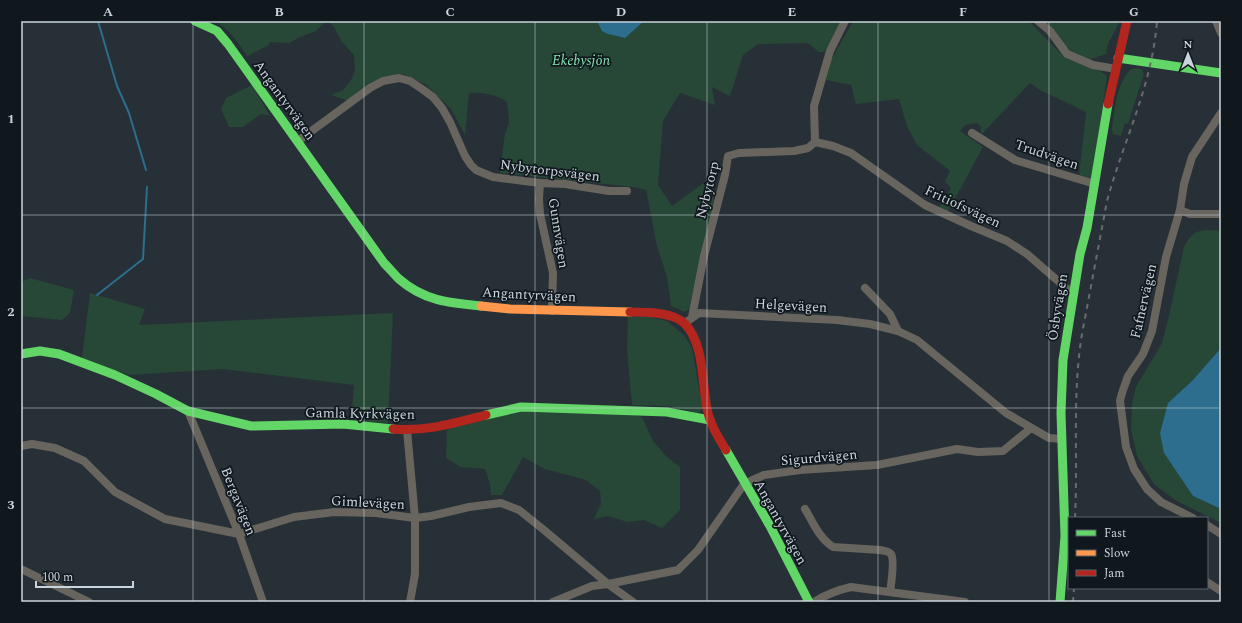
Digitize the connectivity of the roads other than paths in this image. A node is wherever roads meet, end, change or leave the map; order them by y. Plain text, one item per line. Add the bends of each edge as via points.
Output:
1 (195, 21) edge
2 (845, 21) edge
3 (1038, 21) edge
4 (1127, 21) edge
5 (1216, 21) edge
6 (1221, 33) edge
7 (1118, 58) junction
8 (1116, 69) junction
9 (1221, 73) edge
10 (1221, 113) edge
11 (972, 133) dead end
12 (298, 140) junction
13 (815, 142) junction
14 (540, 183) junction
15 (1095, 184) junction
16 (627, 191) dead end
17 (1180, 210) junction
18 (1221, 214) edge
19 (865, 288) dead end
20 (1073, 294) junction
21 (552, 311) junction
22 (692, 317) junction
23 (685, 323) junction
24 (898, 331) junction
25 (21, 354) edge
26 (188, 411) junction
27 (710, 420) junction
28 (1031, 428) junction
29 (407, 430) junction
30 (1062, 439) junction
31 (21, 446) edge
32 (744, 484) junction
33 (805, 509) dead end
34 (1191, 517) edge
35 (415, 518) junction
36 (1208, 527) edge
37 (239, 534) junction
38 (1221, 534) edge
39 (21, 569) edge
40 (1208, 583) edge
41 (608, 584) junction
42 (1221, 591) edge
43 (890, 592) junction
44 (89, 602) edge
45 (263, 602) edge
46 (410, 602) edge
47 (553, 602) edge
48 (633, 602) edge
49 (809, 602) edge
50 (814, 602) edge
51 (965, 602) edge
52 (1060, 602) edge

1 - 12 street, Angantyrvägen via 218,32
2 - 13 street via 830,52 814,106
3 - 8 street via 1050,30 1068,54 1093,65
4 - 7 street, Ösbyvägen
5 - 6 street
7 - 8 street, Ösbyvägen
7 - 9 street
8 - 15 street, Ösbyvägen
10 - 17 street, Fafnervägen via 1192,158
11 - 15 street, Trudvägen via 1015,160
12 - 14 street, Nybytorpsvägen via 370,88 383,81 399,78 410,81 433,97 450,122 465,156 476,170 493,177
12 - 21 street, Angantyrvägen via 384,263 410,287 427,297 445,302
13 - 20 street, Fritiofsvägen via 851,153 925,205 1007,241 1027,254
13 - 22 street, Nybytorp via 808,148 794,151 728,156
14 - 16 street, Nybytorpsvägen
14 - 21 street, Gunnvägen via 540,214 553,273
15 - 20 street, Ösbyvägen
17 - 18 street via 1190,214
17 - 34 street, Fafnervägen via 1166,257 1152,331 1143,354 1128,376 1120,401 1126,447 1134,468 1147,488 1161,502
19 - 24 street via 890,314
20 - 30 street, Ösbyvägen via 1063,360
21 - 23 street, Angantyrvägen via 656,312
22 - 23 street
22 - 24 street, Helgevägen via 699,313 837,320
23 - 27 street, Angantyrvägen via 699,350
24 - 28 street, Helgevägen via 917,340 1006,412
25 - 26 street, Gamla Kyrkvägen via 40,351 59,354 115,375
26 - 29 street, Gamla Kyrkvägen via 251,426 343,424
26 - 37 street, Bergavägen
27 - 29 street, Gamla Kyrkvägen via 667,412 521,407 438,427
27 - 32 street, Angantyrvägen
28 - 30 street, Helgevägen via 1049,438
28 - 32 street, Sigurdvägen via 1003,451 978,452 957,449 877,465 764,475
29 - 35 street
30 - 52 street, Ösbyvägen via 1064,536
31 - 37 street, Gimlevägen via 32,444 55,448 84,461 115,492 165,519
32 - 41 street via 698,550 678,570
32 - 49 street, Angantyrvägen via 770,526
33 - 43 street via 820,535 833,547 880,550 891,554
35 - 37 street, Gimlevägen via 376,513 334,512 294,517
35 - 41 street, Gimlevägen via 501,503 519,510
35 - 46 street via 415,574
36 - 38 street
37 - 45 street, Bergavägen
39 - 44 street
40 - 42 street
41 - 47 street via 592,586
41 - 48 street, Gimlevägen
43 - 50 street via 851,587 823,596
43 - 51 street

